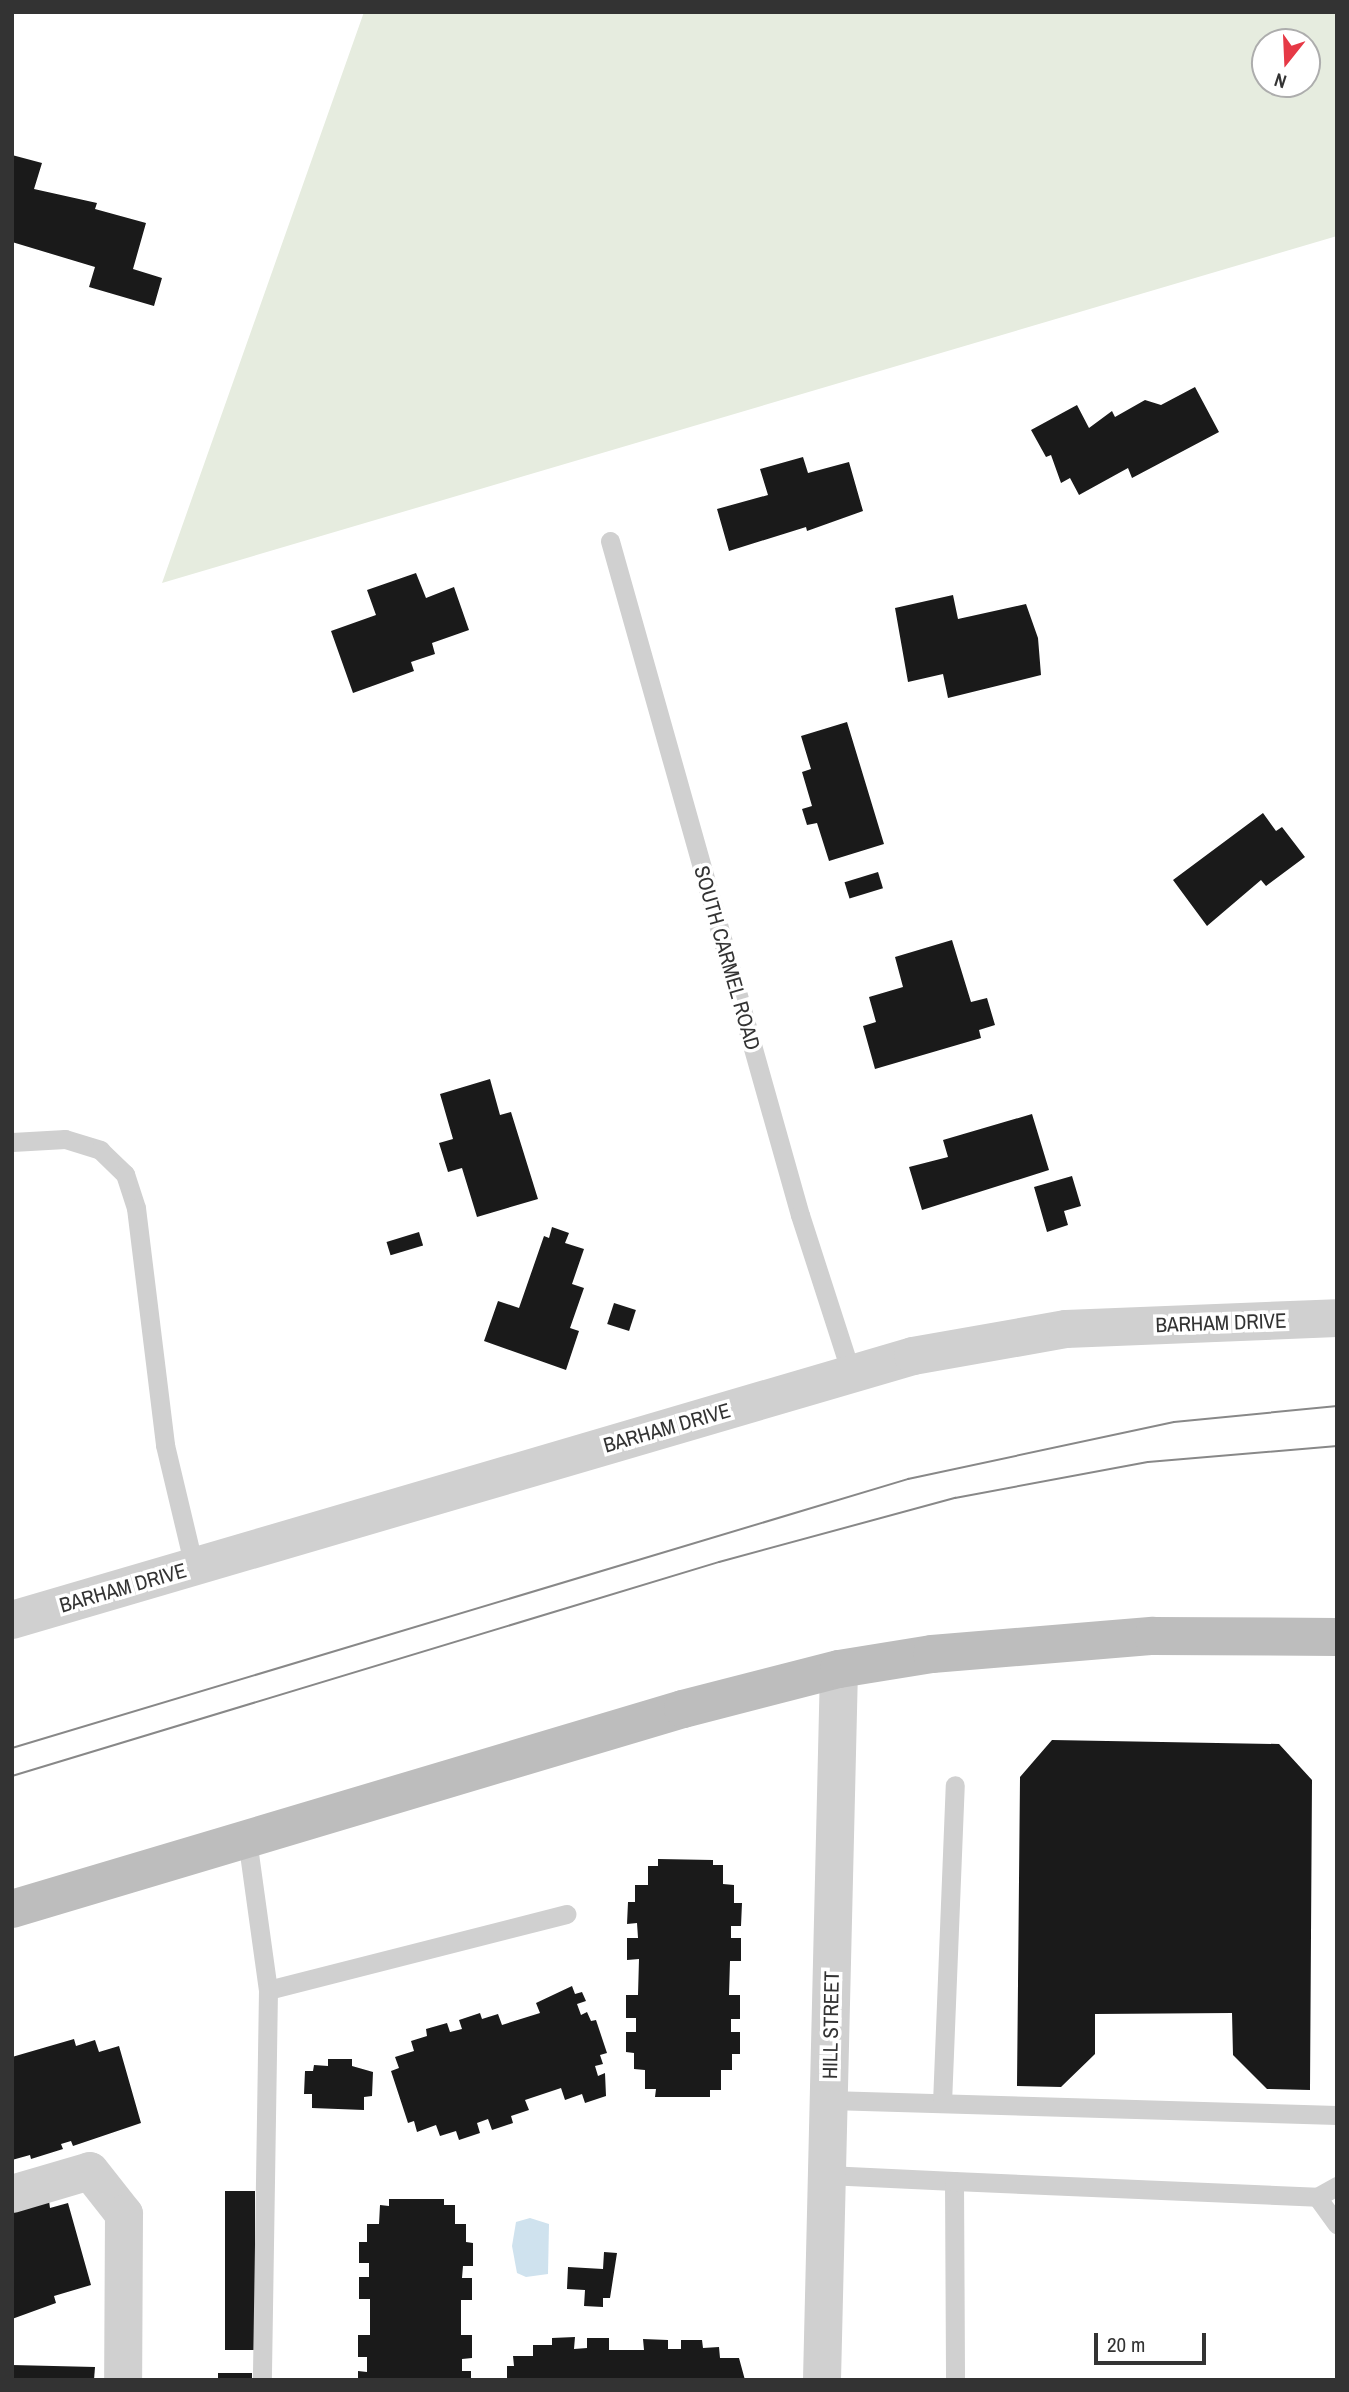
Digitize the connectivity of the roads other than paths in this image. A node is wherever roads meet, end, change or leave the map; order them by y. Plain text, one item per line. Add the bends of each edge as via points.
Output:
1 (610, 541) dead end
2 (12, 1142) edge
3 (1337, 1318) edge
4 (851, 1373) junction
5 (194, 1567) junction
6 (12, 1620) edge
7 (1337, 1637) edge
8 (839, 1669) junction
9 (955, 1785) dead end
10 (247, 1839) junction
11 (12, 1909) edge
12 (566, 1914) dead end
13 (268, 1990) junction
14 (829, 2100) junction
15 (942, 2103) junction
16 (1337, 2115) edge
17 (827, 2175) junction
18 (954, 2181) junction
19 (1337, 2186) edge
20 (12, 2194) edge
21 (1317, 2197) junction
22 (1337, 2225) edge
23 (123, 2380) edge
24 (262, 2380) edge
25 (822, 2380) edge
26 (955, 2380) edge

1 - 4 lane, SOUTH CARMEL ROAD via 796,1202
2 - 5 lane via 65,1139 100,1150 125,1174 136,1208 165,1444
3 - 4 street, BARHAM DRIVE via 1066,1329 913,1356
4 - 5 street, BARHAM DRIVE
5 - 6 street, BARHAM DRIVE
7 - 8 main road via 1153,1636 932,1654
8 - 10 main road via 683,1709
8 - 14 street, HILL STREET
9 - 15 lane
10 - 11 main road
10 - 13 lane
12 - 13 lane
13 - 24 lane
14 - 15 lane
14 - 17 street, HILL STREET
15 - 16 lane
17 - 18 lane
17 - 25 street, HILL STREET
18 - 21 lane
18 - 26 lane
19 - 21 lane
20 - 23 street via 90,2171 124,2214
21 - 22 lane

